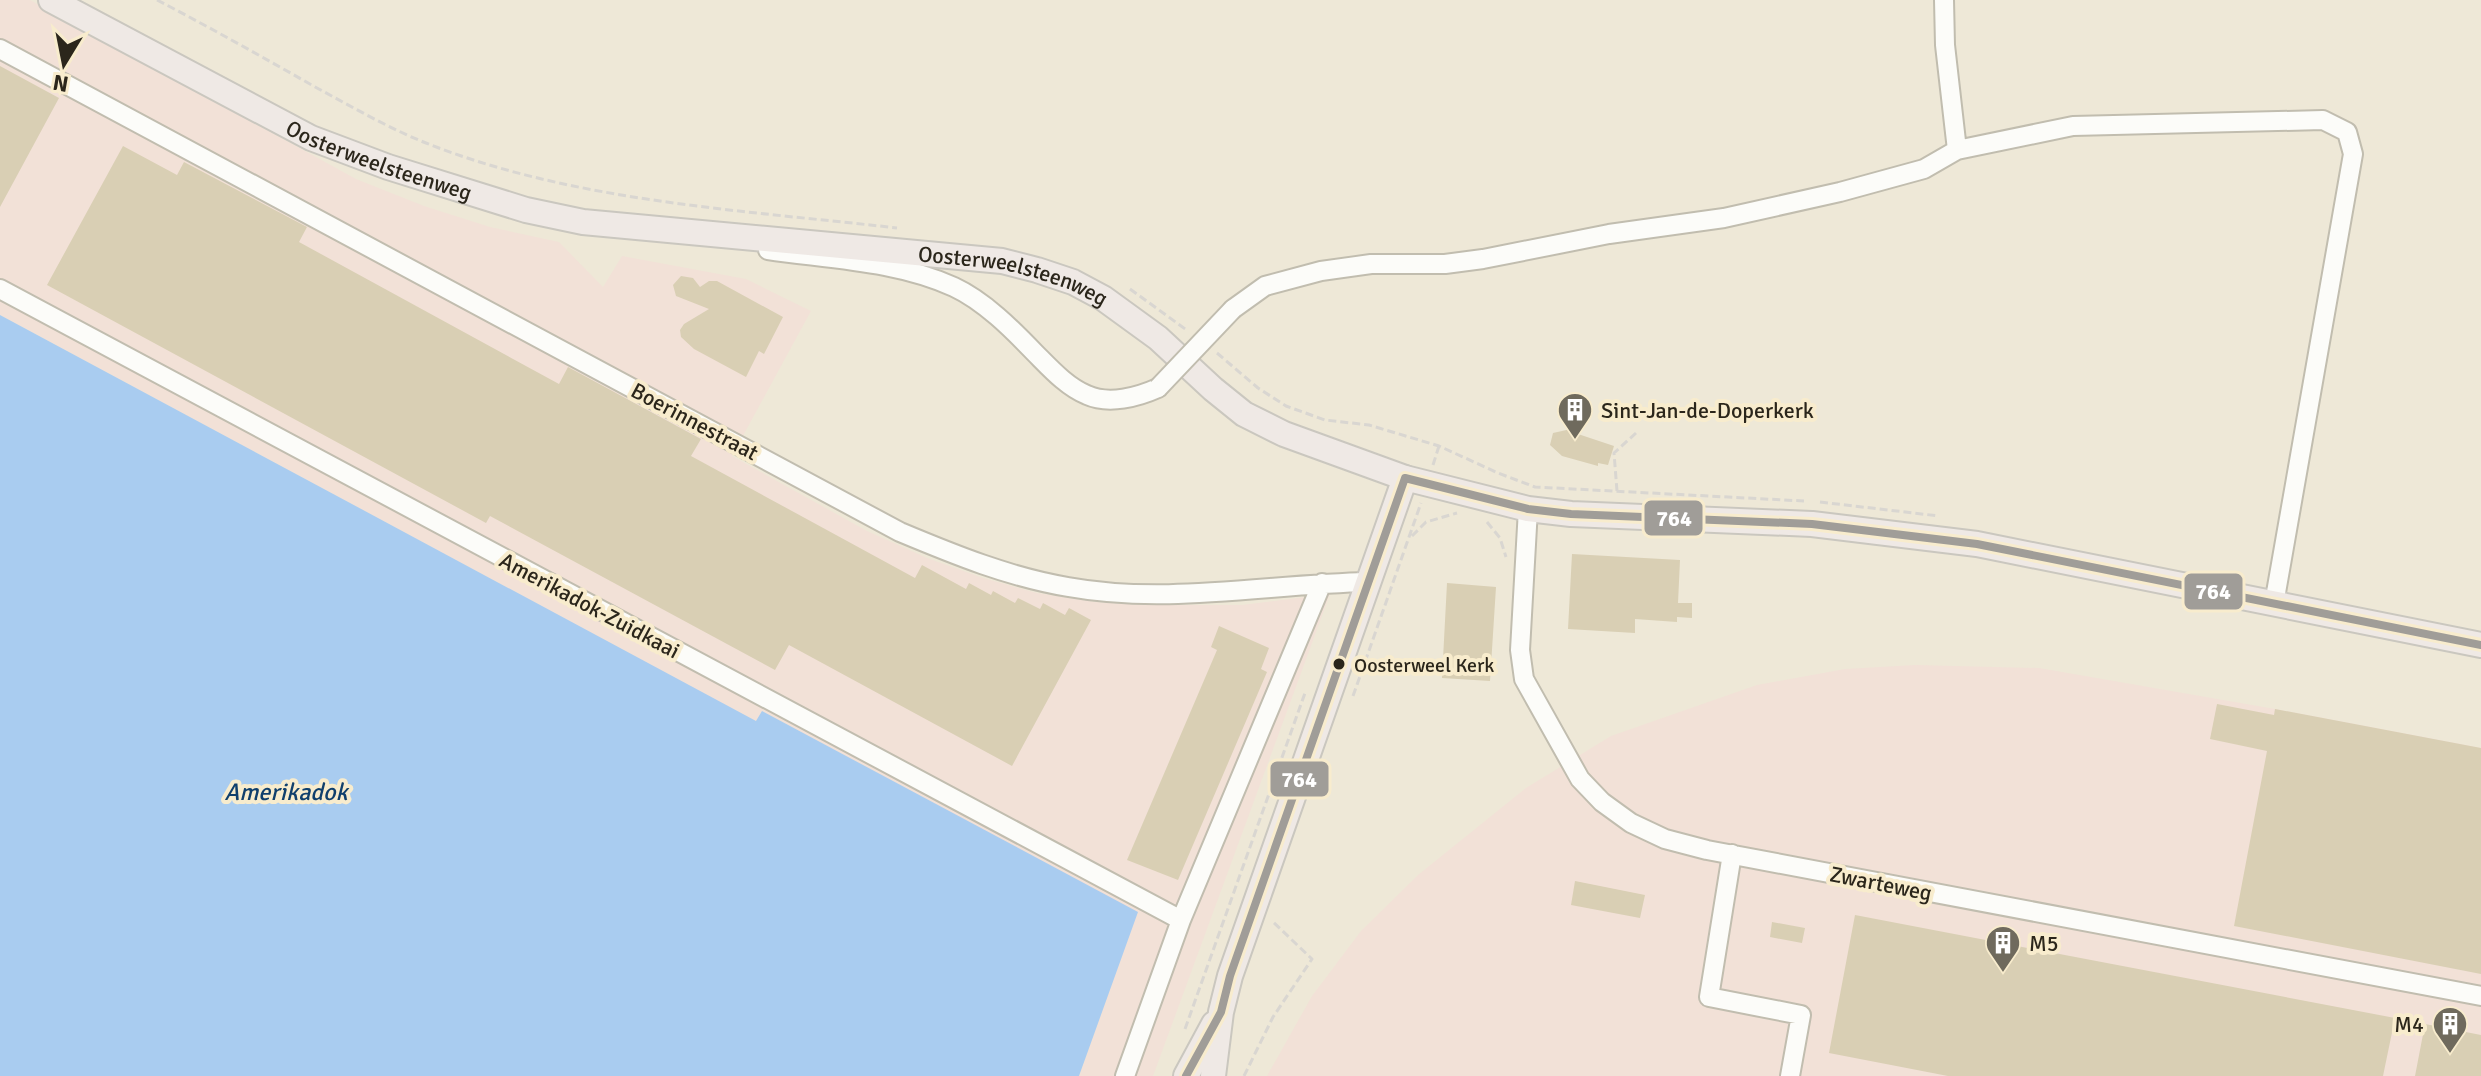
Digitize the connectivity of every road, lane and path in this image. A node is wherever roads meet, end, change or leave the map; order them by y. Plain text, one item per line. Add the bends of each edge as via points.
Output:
1 (51, 0) edge
2 (1944, 0) edge
3 (0, 49) edge
4 (1957, 150) junction
5 (359, 156) junction
6 (0, 289) edge
7 (1636, 433) dead end
8 (1405, 478) junction
9 (1617, 491) dead end
10 (1528, 509) junction
11 (1466, 516) dead end
12 (1477, 519) dead end
13 (1409, 539) dead end
14 (1508, 564) dead end
15 (1368, 582) junction
16 (1322, 583) junction
17 (2274, 604) junction
18 (2481, 645) edge
19 (1308, 685) dead end
20 (1732, 854) junction
21 (1275, 913) dead end
22 (1181, 920) junction
23 (2481, 996) edge
24 (1221, 1012) junction
25 (1184, 1033) dead end
26 (1125, 1076) edge
27 (1186, 1076) edge
28 (1213, 1076) edge
29 (1244, 1076) edge
30 (1790, 1076) edge

1 - 5 main road, Oosterweelsteenweg via 311,138
2 - 4 street
3 - 16 street, Boerinnestraat via 900,532 969,561 1069,588 1116,593
4 - 5 street, bridge via 1924,169 1724,218 1445,264 1371,264 1321,271 1265,286 1233,309 1158,388 1120,399 1088,396 1057,375 1006,323 957,288 908,270 573,227 479,206
4 - 17 street via 2073,126 2323,120 2347,132 2353,154
5 - 8 main road, Oosterweelsteenweg via 526,210 583,222 1002,261 1037,270 1103,298 1158,338 1244,414
6 - 22 street, Amerikadok-Zuidkaai
7 - 9 path via 1614,453
8 - 10 main road, Oosterweelsteenweg
8 - 15 main road
10 - 17 main road, Oosterweelsteenweg via 1896,533 1977,544
10 - 20 street, Zwarteweg via 1520,650 1524,679 1580,779 1631,823 1665,839
11 - 13 path via 1456,513 1426,522
12 - 14 path via 1487,522 1500,538
15 - 16 street, Boerinnestraat
15 - 24 main road
16 - 22 street
17 - 18 main road, Oosterweelsteenweg
19 - 25 path
20 - 23 street, Zwarteweg
20 - 30 street via 1709,997 1801,1015
21 - 29 path via 1272,921 1312,959 1273,1017
22 - 26 street
24 - 27 main road
24 - 28 main road

